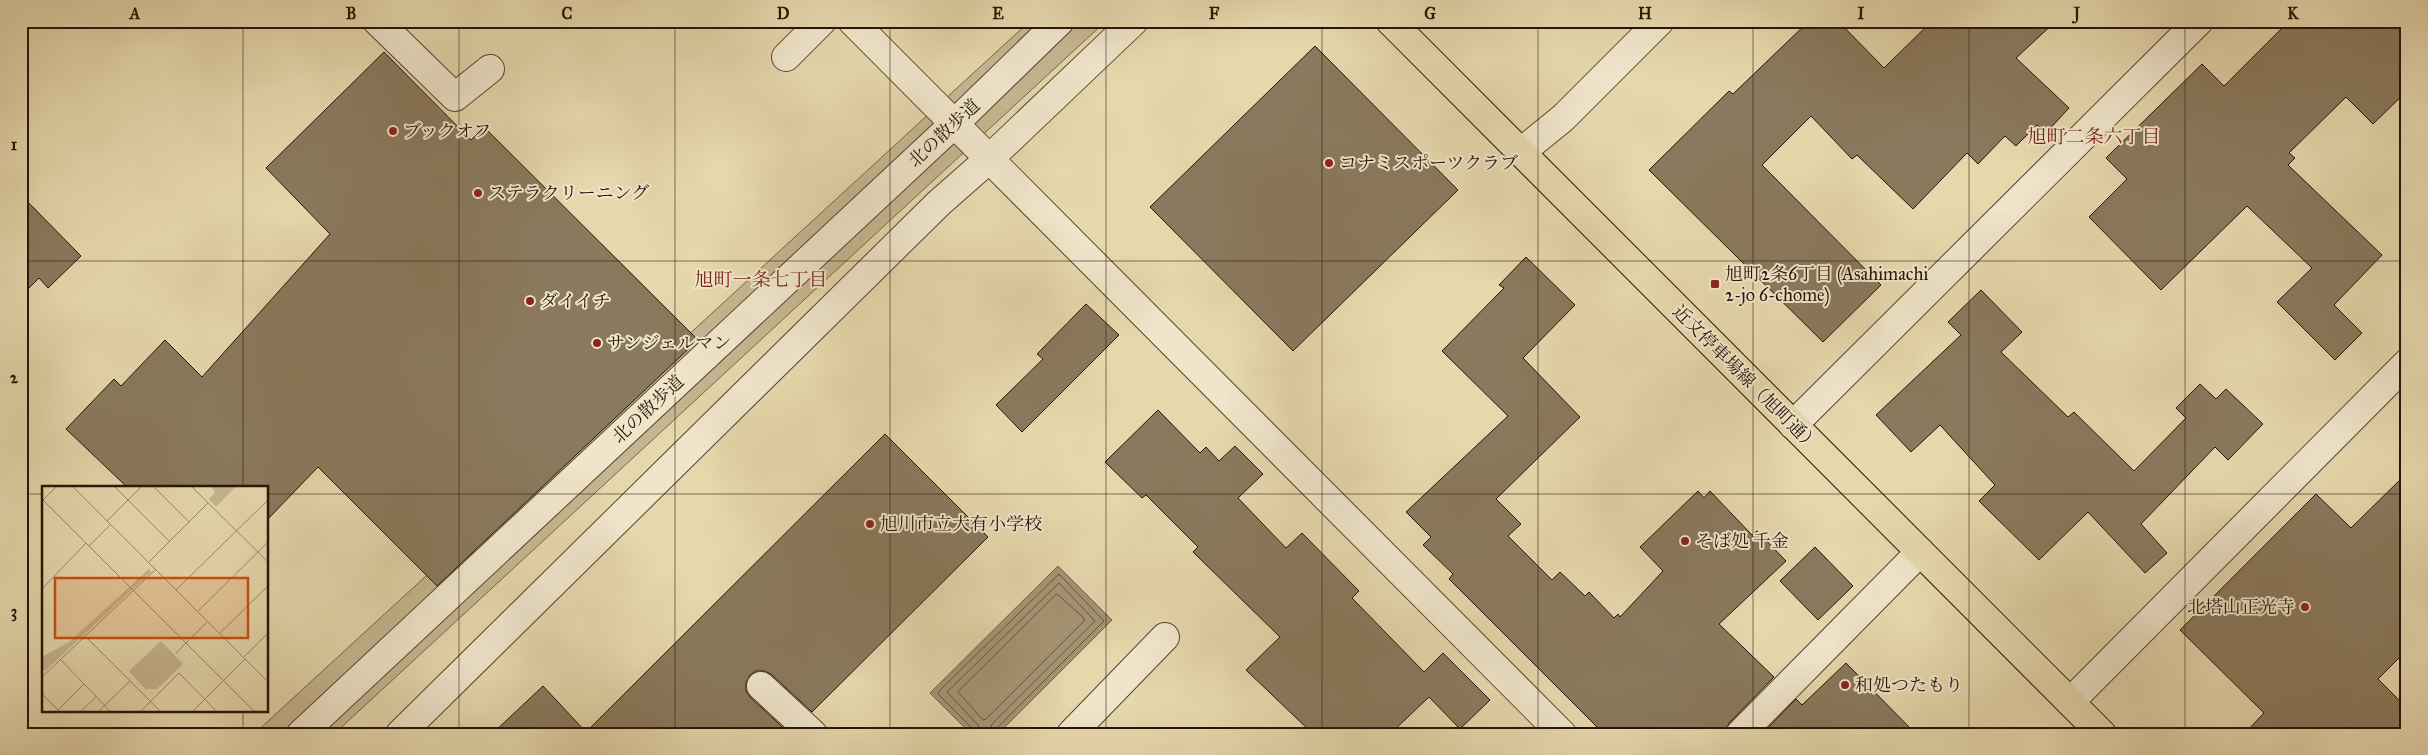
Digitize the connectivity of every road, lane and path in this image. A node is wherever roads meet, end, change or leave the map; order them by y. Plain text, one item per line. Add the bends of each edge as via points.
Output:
1 (377, 21) edge
2 (822, 21) edge
3 (852, 21) edge
4 (1060, 21) edge
5 (1134, 21) edge
6 (1390, 21) edge
7 (1660, 21) edge
8 (2199, 21) edge
9 (786, 57) dead end
10 (490, 69) dead end
11 (955, 123) junction
12 (1521, 152) junction
13 (989, 158) junction
14 (2407, 363) edge
15 (1793, 425) junction
16 (1920, 552) junction
17 (1165, 637) dead end
18 (761, 686) dead end
19 (2070, 702) junction
20 (301, 734) edge
21 (400, 734) edge
22 (814, 734) edge
23 (1071, 734) edge
24 (1562, 734) edge
25 (1740, 734) edge
26 (2102, 734) edge

1 - 10 street via 456,97
2 - 9 street
3 - 11 street
4 - 11 street, 北の散歩道
5 - 13 street
6 - 12 main road, 近文停車場線（旭町通）
7 - 12 street via 1564,118
8 - 15 street
11 - 13 street
11 - 20 street, 北の散歩道
12 - 15 main road, 近文停車場線（旭町通）
13 - 21 street via 939,203
13 - 24 street
14 - 19 street
15 - 16 main road, 近文停車場線（旭町通）
16 - 19 main road, 近文停車場線（旭町通）
16 - 25 street
17 - 23 street
18 - 22 street
19 - 26 main road, 近文停車場線（旭町通）

